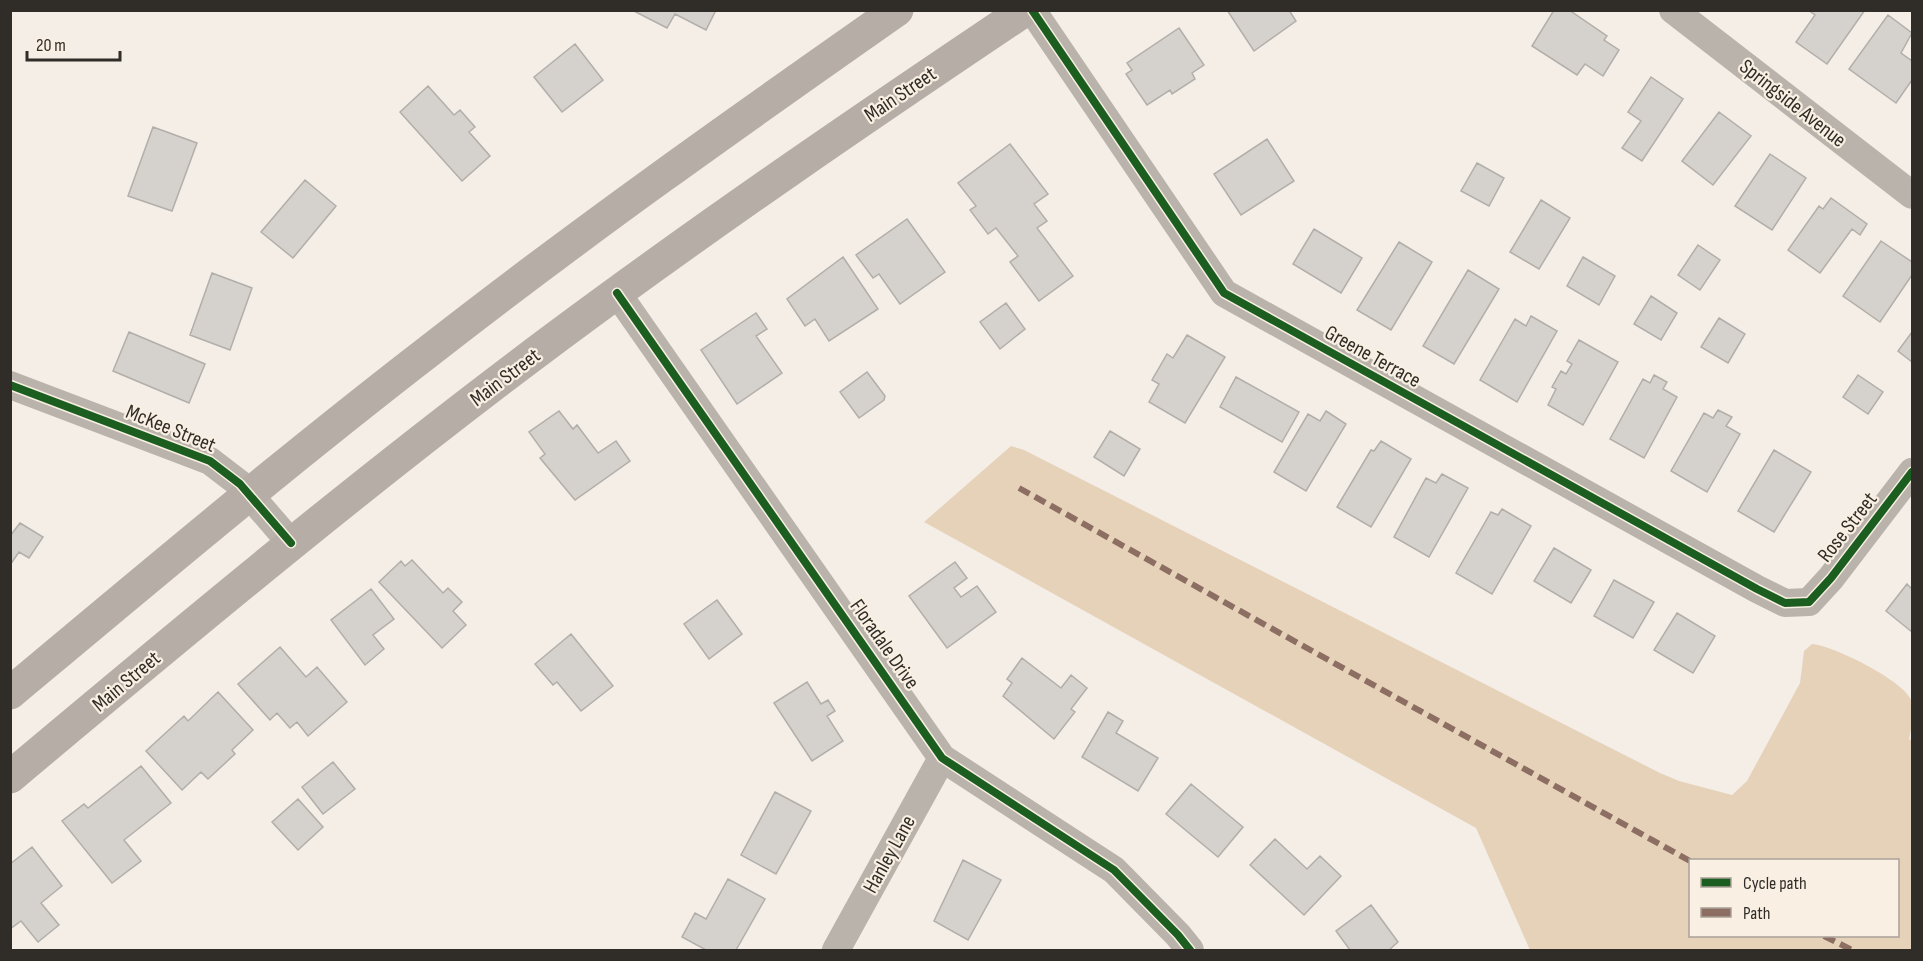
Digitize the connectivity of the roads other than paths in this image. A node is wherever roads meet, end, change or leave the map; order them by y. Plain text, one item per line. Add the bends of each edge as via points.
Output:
1 (897, 10) edge
2 (1025, 10) edge
3 (1032, 10) edge
4 (1673, 10) edge
5 (1912, 195) edge
6 (617, 293) junction
7 (10, 385) edge
8 (1912, 472) edge
9 (250, 493) junction
10 (291, 543) junction
11 (1809, 602) joint
12 (10, 693) edge
13 (942, 758) junction
14 (10, 777) edge
15 (836, 951) edge
16 (1190, 951) edge

1 - 9 highway via 538,268
2 - 6 highway, Main Street via 804,159
3 - 11 street, Greene Terrace via 1224,293 1757,589 1785,603
4 - 5 street, Springside Avenue
6 - 10 highway, Main Street
6 - 13 street, Floradale Drive
7 - 9 street, McKee Street via 210,461
8 - 11 street, Rose Street
9 - 10 street, McKee Street
9 - 12 highway
10 - 14 highway, Main Street
13 - 15 street, Hanley Lane
13 - 16 street, Floradale Drive via 1114,870

